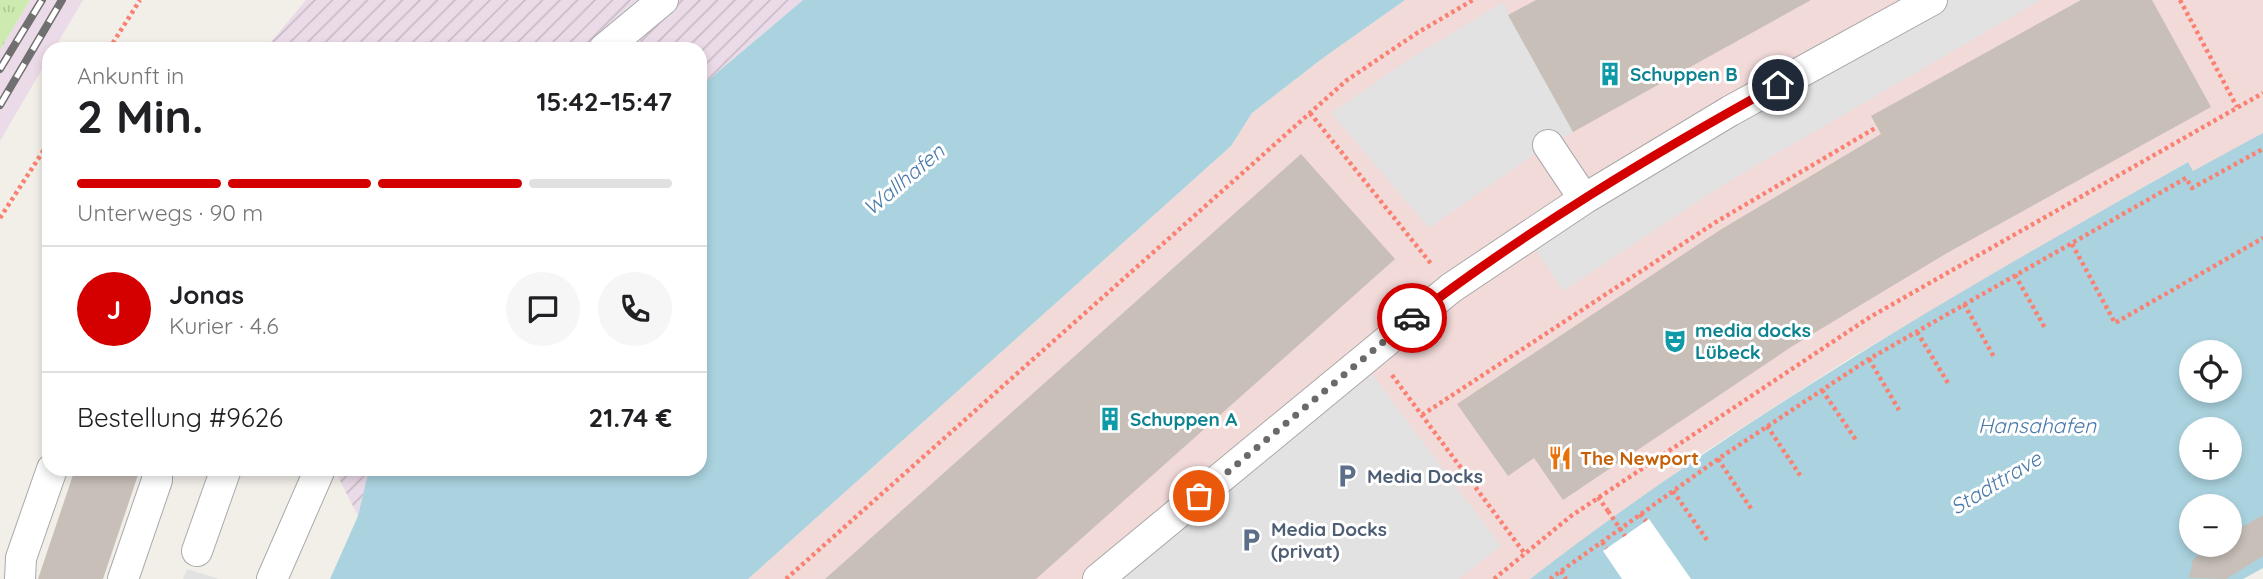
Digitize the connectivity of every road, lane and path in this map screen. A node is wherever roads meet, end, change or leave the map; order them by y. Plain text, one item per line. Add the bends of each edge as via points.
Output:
1 (140, 0) edge
2 (663, 0) edge
3 (1473, 0) edge
4 (1932, 0) edge
5 (2180, 0) edge
6 (113, 42) edge
7 (612, 42) edge
8 (2263, 93) edge
9 (2236, 107) junction
10 (1310, 113) junction
11 (1877, 127) dead end
12 (1548, 145) dead end
13 (2263, 149) edge
14 (42, 153) edge
15 (1584, 199) junction
16 (0, 218) edge
17 (2263, 238) edge
18 (2072, 244) junction
19 (2015, 275) junction
20 (1451, 288) junction
21 (1964, 304) junction
22 (2045, 328) dead end
23 (1917, 332) junction
24 (1372, 351) junction
25 (1994, 357) dead end
26 (1869, 359) junction
27 (1948, 383) dead end
28 (1822, 390) junction
29 (1899, 410) dead end
30 (1422, 415) junction
31 (1768, 426) junction
32 (1856, 440) dead end
33 (1718, 459) junction
34 (50, 476) edge
35 (158, 476) edge
36 (224, 476) edge
37 (317, 476) edge
38 (1802, 478) dead end
39 (1673, 491) junction
40 (1598, 497) junction
41 (1752, 510) dead end
42 (1640, 514) junction
43 (1646, 521) dead end
44 (1625, 536) dead end
45 (1707, 540) dead end
46 (1602, 541) junction
47 (1607, 548) dead end
48 (198, 551) dead end
49 (1525, 554) junction
50 (1560, 571) junction
51 (0, 572) edge
52 (10, 579) edge
53 (20, 579) edge
54 (123, 579) edge
55 (272, 579) edge
56 (786, 579) edge
57 (1098, 579) edge
58 (1494, 579) edge
59 (1550, 579) edge
60 (1566, 579) edge

1 - 6 path
2 - 7 street
3 - 10 path via 1347,80
4 - 15 street via 1730,111
5 - 9 path
8 - 9 path
9 - 40 path via 1870,317
10 - 20 path
10 - 56 path
11 - 30 path via 1716,222
12 - 15 street
13 - 18 path via 2192,188 2186,177
14 - 16 path
15 - 20 street
17 - 18 path via 2115,323
18 - 19 path
19 - 21 path
19 - 22 path
20 - 24 street
21 - 23 path
21 - 25 path
23 - 26 path
23 - 27 path
24 - 30 path
24 - 57 street via 1337,391 1273,445
26 - 28 path
26 - 29 path
28 - 31 path
28 - 32 path
30 - 49 path
31 - 33 path
31 - 38 path
33 - 39 path
33 - 41 path
34 - 53 street via 21,558
35 - 54 street
36 - 48 street
37 - 55 street
39 - 42 path
39 - 45 path
40 - 44 path, bridge
40 - 49 path
42 - 43 path
42 - 46 path
46 - 47 path
46 - 50 path
49 - 58 path
50 - 59 path
50 - 60 path
51 - 52 street

